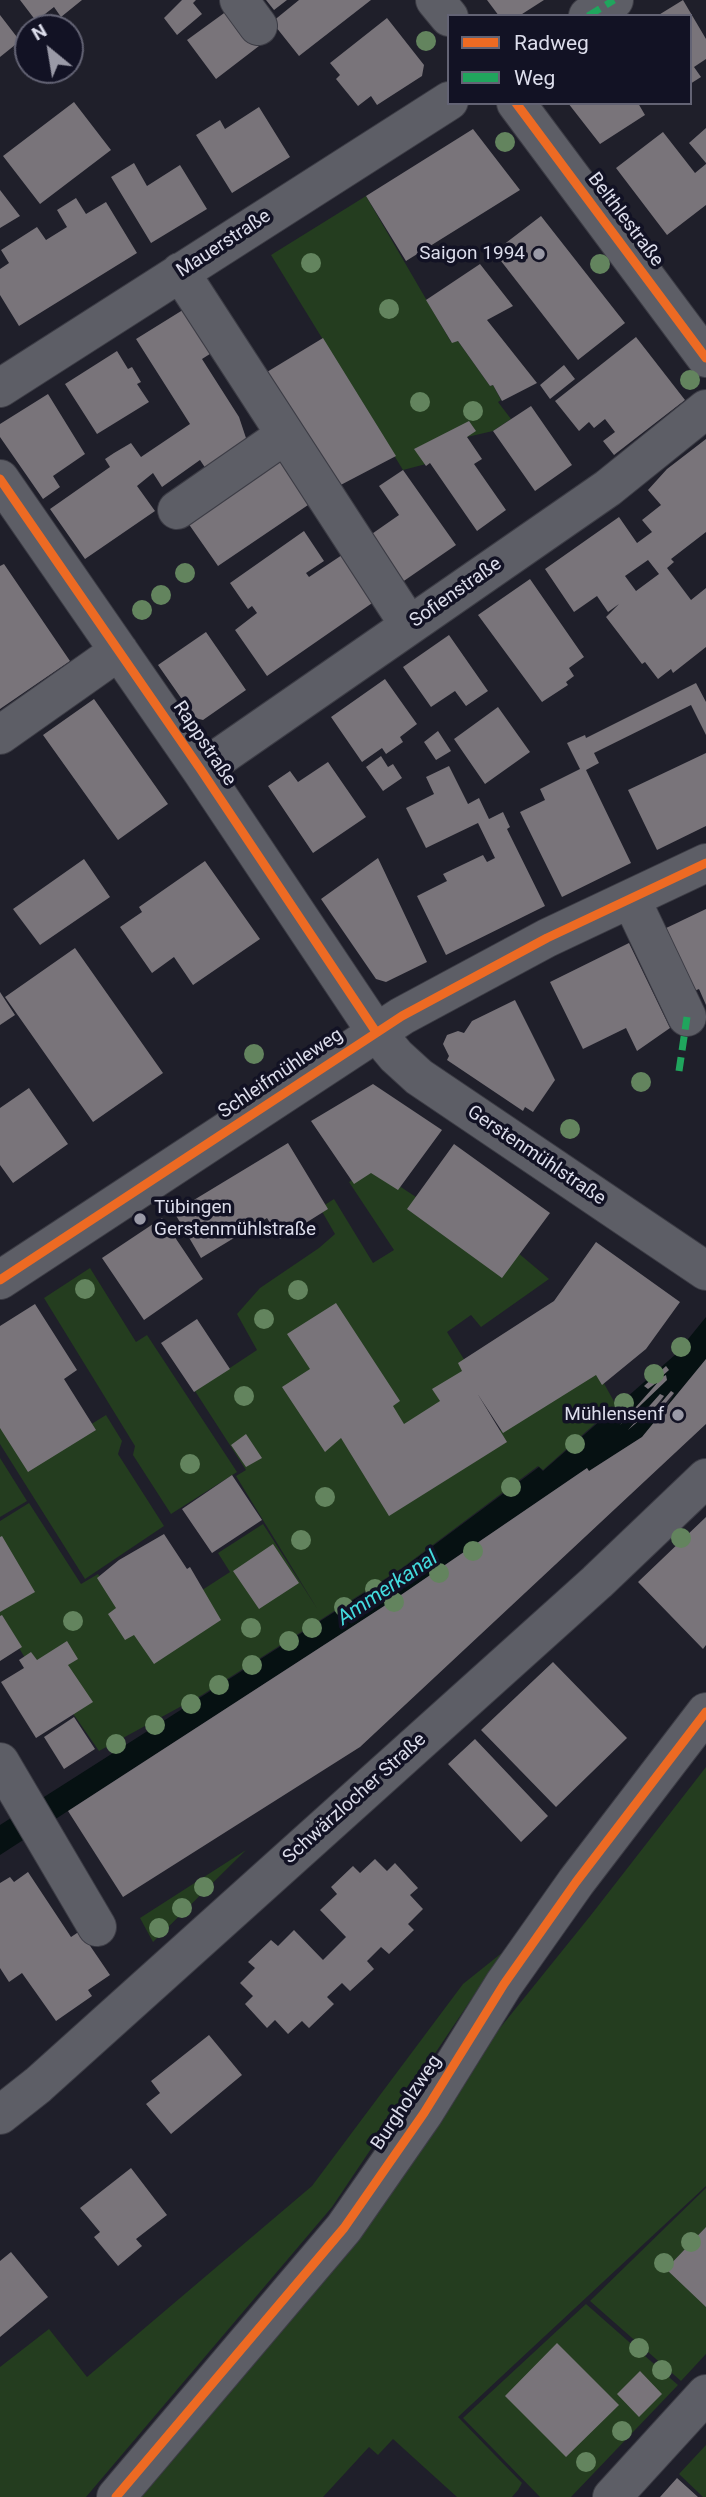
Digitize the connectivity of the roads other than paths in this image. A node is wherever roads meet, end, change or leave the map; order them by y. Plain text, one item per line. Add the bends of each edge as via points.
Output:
1 (435, 0) edge
2 (614, 0) edge
3 (591, 14) edge
4 (447, 15) edge
5 (447, 102) edge
6 (517, 105) edge
7 (180, 272) junction
8 (706, 358) edge
9 (0, 388) edge
10 (706, 409) edge
11 (285, 435) junction
12 (0, 479) edge
13 (177, 510) dead end
14 (409, 625) junction
15 (119, 650) junction
16 (0, 735) edge
17 (201, 770) junction
18 (706, 863) edge
19 (631, 899) junction
20 (687, 1017) dead end
21 (376, 1032) junction
22 (706, 1271) edge
23 (0, 1280) edge
24 (706, 1478) edge
25 (706, 1712) edge
26 (0, 1762) edge
27 (97, 1927) dead end
28 (0, 2115) edge
29 (706, 2394) edge
30 (116, 2497) edge
31 (612, 2497) edge

1 - 4 street
2 - 3 street
5 - 7 street, Mauerstraße
6 - 8 street, Belthlestraße
7 - 9 street, Mauerstraße
7 - 11 street
10 - 14 street, Sofienstraße via 608,488
11 - 13 street
11 - 14 street
12 - 15 street, Rappstraße
14 - 17 street, Sofienstraße
15 - 16 street
15 - 17 street, Rappstraße
17 - 21 street, Rappstraße
18 - 19 street, Schleifmühleweg
19 - 20 street
19 - 21 street, Schleifmühleweg via 547,937
21 - 22 street, Gerstenmühlstraße via 419,1077
21 - 23 street, Schleifmühleweg
24 - 28 street, Schwärzlocher Straße via 597,1582
25 - 30 street, Burgholzweg via 560,1905 344,2228
26 - 27 street
29 - 31 street

